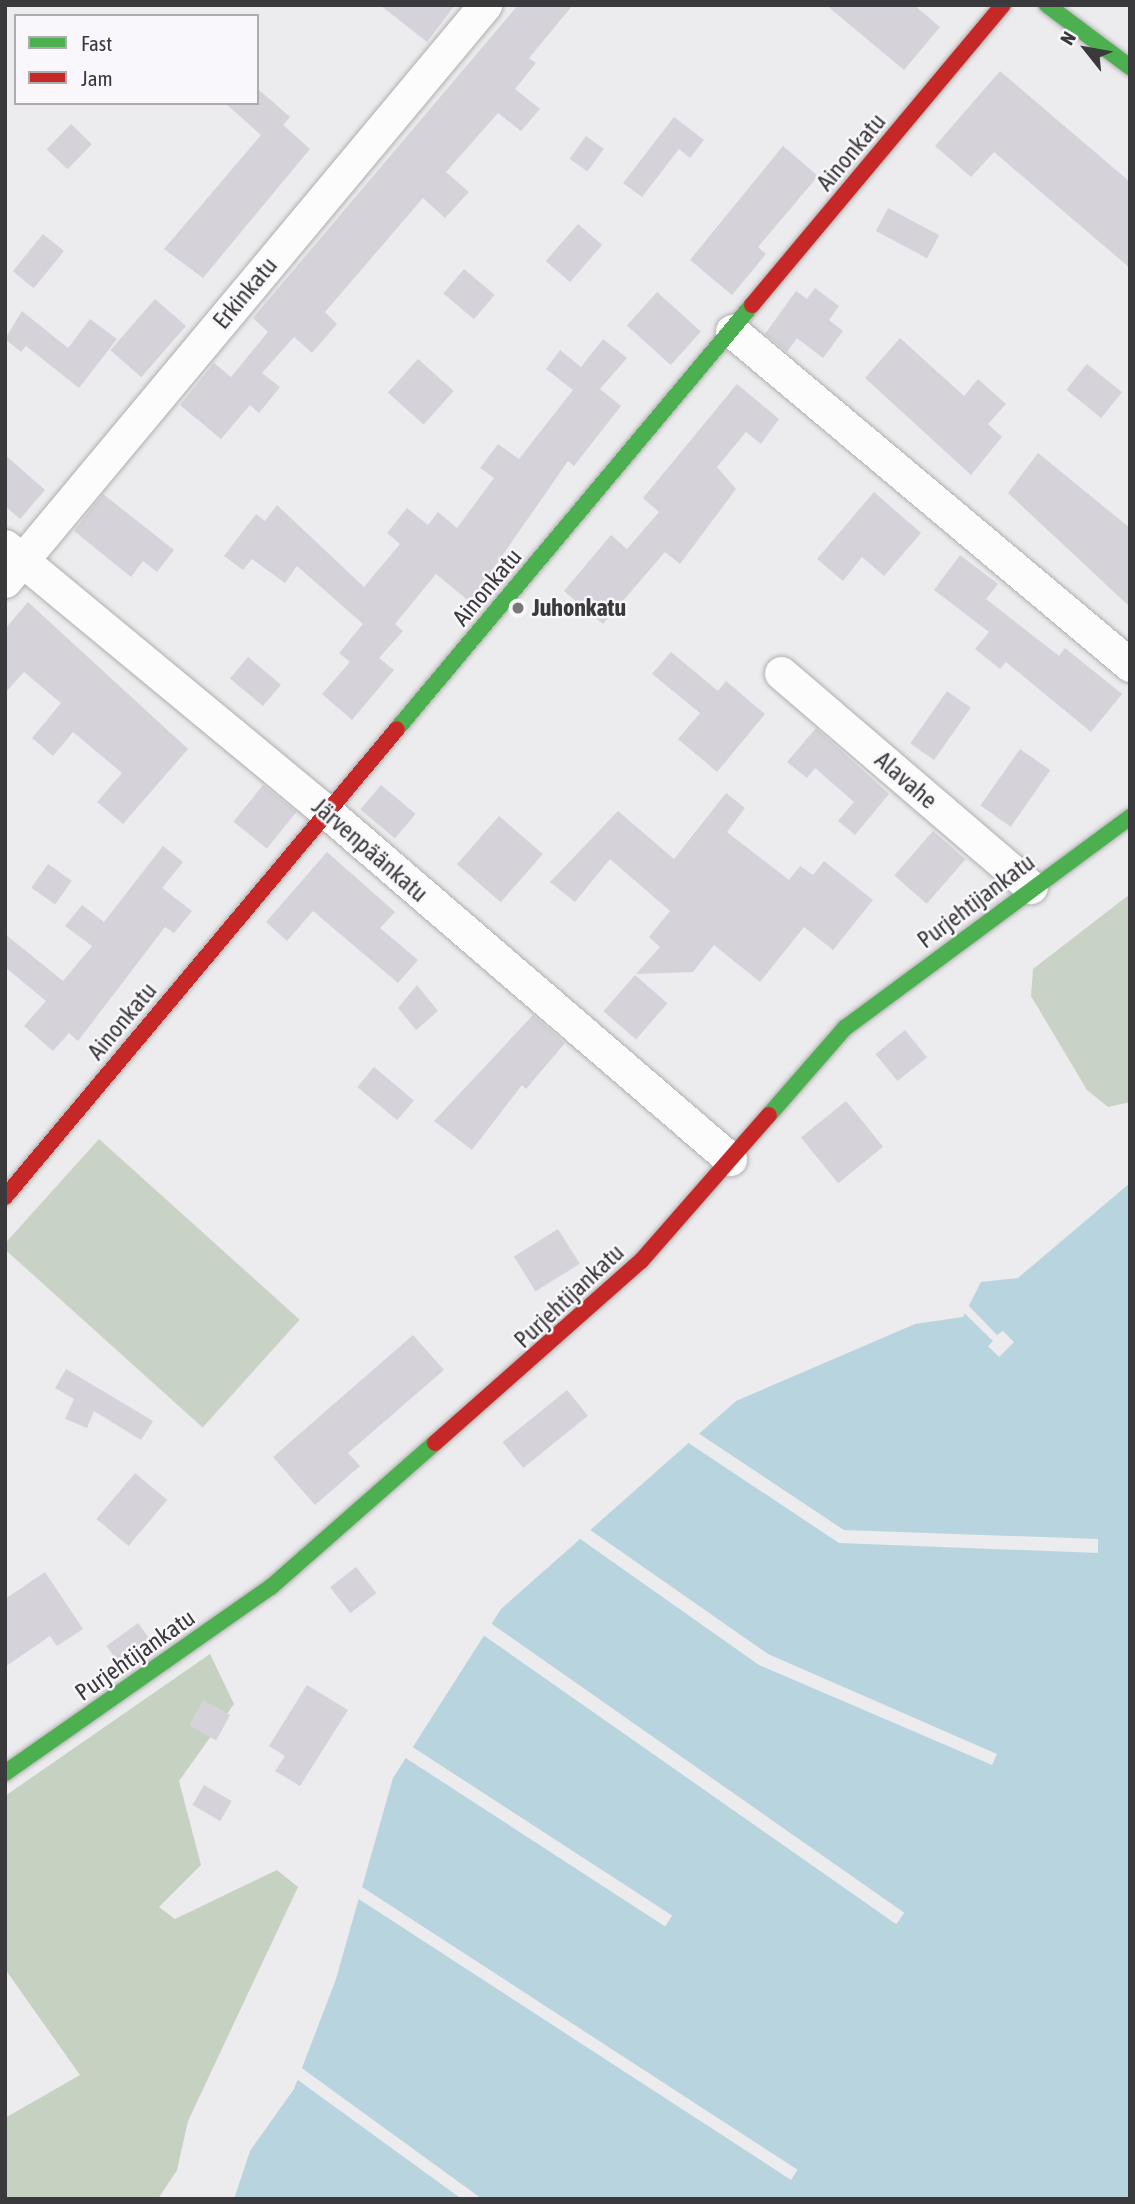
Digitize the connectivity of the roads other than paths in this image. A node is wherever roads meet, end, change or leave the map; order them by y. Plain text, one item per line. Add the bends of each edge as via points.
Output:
1 (485, 5) edge
2 (1003, 5) edge
3 (1047, 5) edge
4 (1130, 67) edge
5 (732, 331) junction
6 (11, 563) edge
7 (1130, 666) edge
8 (781, 673) dead end
9 (327, 812) junction
10 (1130, 817) edge
11 (1031, 887) junction
12 (730, 1159) junction
13 (5, 1197) edge
14 (5, 1773) edge

1 - 6 street, Erkinkatu
2 - 5 street, Ainonkatu
3 - 4 street
5 - 7 street
5 - 9 street, Ainonkatu
6 - 9 street, Järvenpäänkatu
8 - 11 street, Alavahe
9 - 12 street, Järvenpäänkatu
9 - 13 street, Ainonkatu
10 - 11 street, Purjehtijankatu
11 - 12 street, Purjehtijankatu via 845,1028
12 - 14 street, Purjehtijankatu via 641,1261 271,1587

